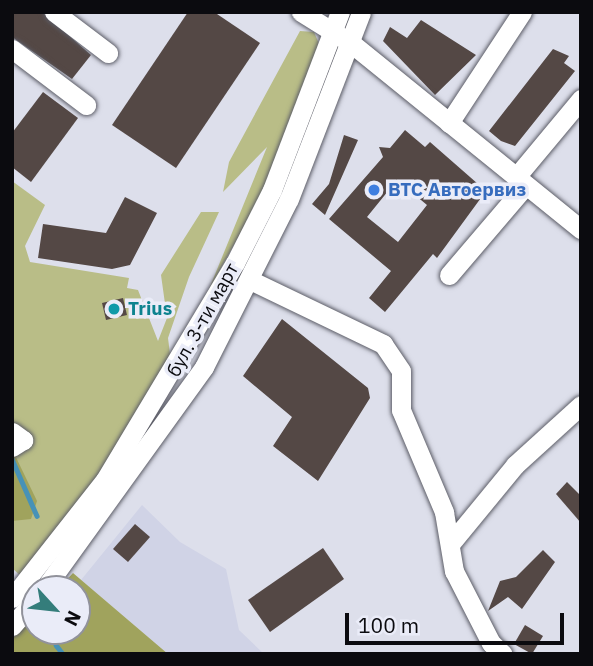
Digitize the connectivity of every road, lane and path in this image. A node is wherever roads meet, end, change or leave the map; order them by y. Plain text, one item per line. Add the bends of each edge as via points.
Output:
1 (54, 12) edge
2 (301, 12) edge
3 (340, 12) edge
4 (361, 12) edge
5 (522, 12) edge
6 (333, 33) junction
7 (351, 43) junction
8 (12, 49) edge
9 (108, 53) dead end
10 (581, 99) edge
11 (86, 105) dead end
12 (449, 123) junction
13 (521, 181) junction
14 (581, 229) edge
15 (449, 275) dead end
16 (250, 280) junction
17 (581, 405) edge
18 (12, 432) edge
19 (12, 447) edge
20 (451, 543) junction
21 (54, 575) edge
22 (12, 598) edge
23 (503, 654) edge

1 - 9 street
2 - 6 street
3 - 6 street, бул. 3-ти март
4 - 7 street, бул. 3-ти март
5 - 12 street
6 - 7 street
6 - 22 street, бул. 3-ти март via 272,190 229,275 105,480
7 - 12 street
7 - 16 street, бул. 3-ти март
8 - 11 street
10 - 13 street
12 - 13 street
13 - 14 street
13 - 15 street
16 - 20 street via 383,344 401,371 407,428
16 - 21 street, бул. 3-ти март via 184,397
17 - 20 street via 515,465
18 - 19 street via 23,440
20 - 23 street via 454,571 491,643

